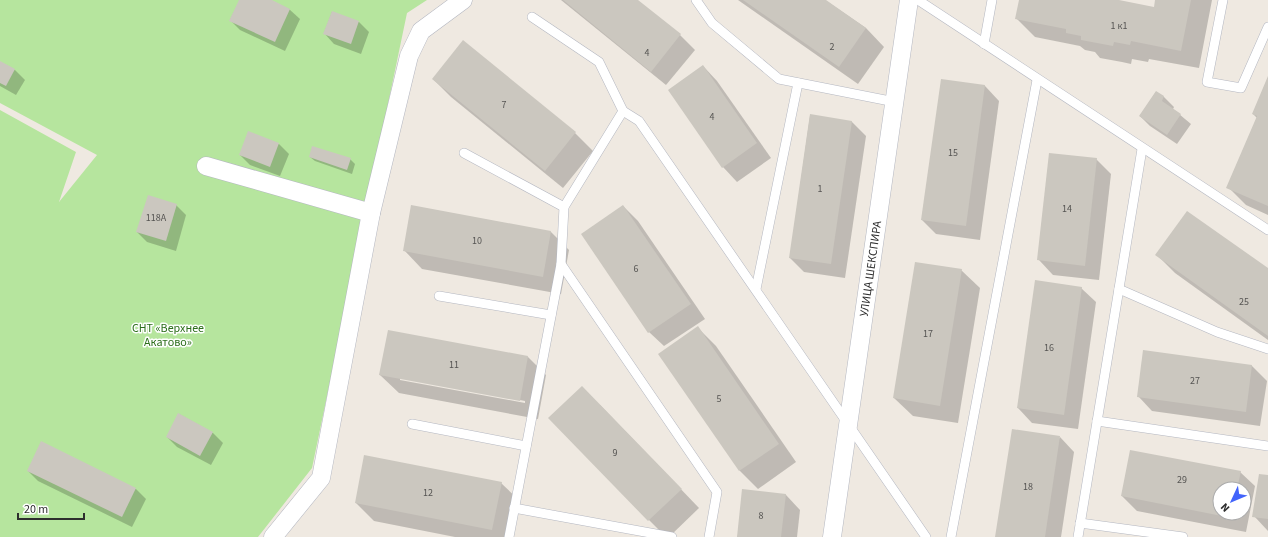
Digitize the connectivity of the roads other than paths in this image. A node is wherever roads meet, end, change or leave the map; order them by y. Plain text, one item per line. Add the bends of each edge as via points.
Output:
1 (463, 0) edge
2 (696, 0) edge
3 (909, 0) edge
4 (918, 0) edge
5 (992, 0) edge
6 (1223, 0) edge
7 (532, 17) dead end
8 (1268, 27) edge
9 (984, 44) junction
10 (1037, 80) junction
11 (798, 83) junction
12 (895, 102) junction
13 (623, 111) junction
14 (1142, 149) junction
15 (464, 153) dead end
16 (206, 166) dead end
17 (564, 207) junction
18 (371, 213) junction
19 (1268, 230) edge
20 (561, 264) junction
21 (756, 289) junction
22 (1119, 289) junction
23 (439, 296) dead end
24 (551, 315) junction
25 (1268, 349) edge
26 (1097, 421) junction
27 (849, 423) junction
28 (412, 424) dead end
29 (526, 446) junction
30 (1268, 446) edge
31 (514, 508) junction
32 (1080, 523) junction
33 (273, 537) edge
34 (509, 537) edge
35 (672, 537) edge
36 (709, 537) edge
37 (832, 537) edge
38 (926, 537) edge
39 (951, 537) edge
40 (1078, 537) edge
41 (1183, 537) edge

1 - 18 street via 421,31 409,56
2 - 11 lane via 712,23 779,79
3 - 12 street, УЛИЦА ШЕКСПИРА
4 - 9 lane
5 - 9 lane
6 - 8 lane via 1207,82 1241,88
7 - 13 lane via 599,62
9 - 10 lane
10 - 14 lane
10 - 39 lane
11 - 12 lane
11 - 21 lane
12 - 27 street, УЛИЦА ШЕКСПИРА
13 - 17 lane
13 - 21 lane via 640,121
14 - 19 lane
14 - 22 lane
15 - 17 lane
16 - 18 street
17 - 20 lane
18 - 33 street via 321,478
20 - 24 lane
20 - 36 lane via 716,492
21 - 27 lane
22 - 25 lane via 1217,332
22 - 26 lane
23 - 24 lane
24 - 29 lane
26 - 30 lane
26 - 32 lane
27 - 37 street, УЛИЦА ШЕКСПИРА
27 - 38 lane
28 - 29 lane
29 - 31 lane
31 - 34 lane
31 - 35 lane
32 - 40 lane
32 - 41 lane

